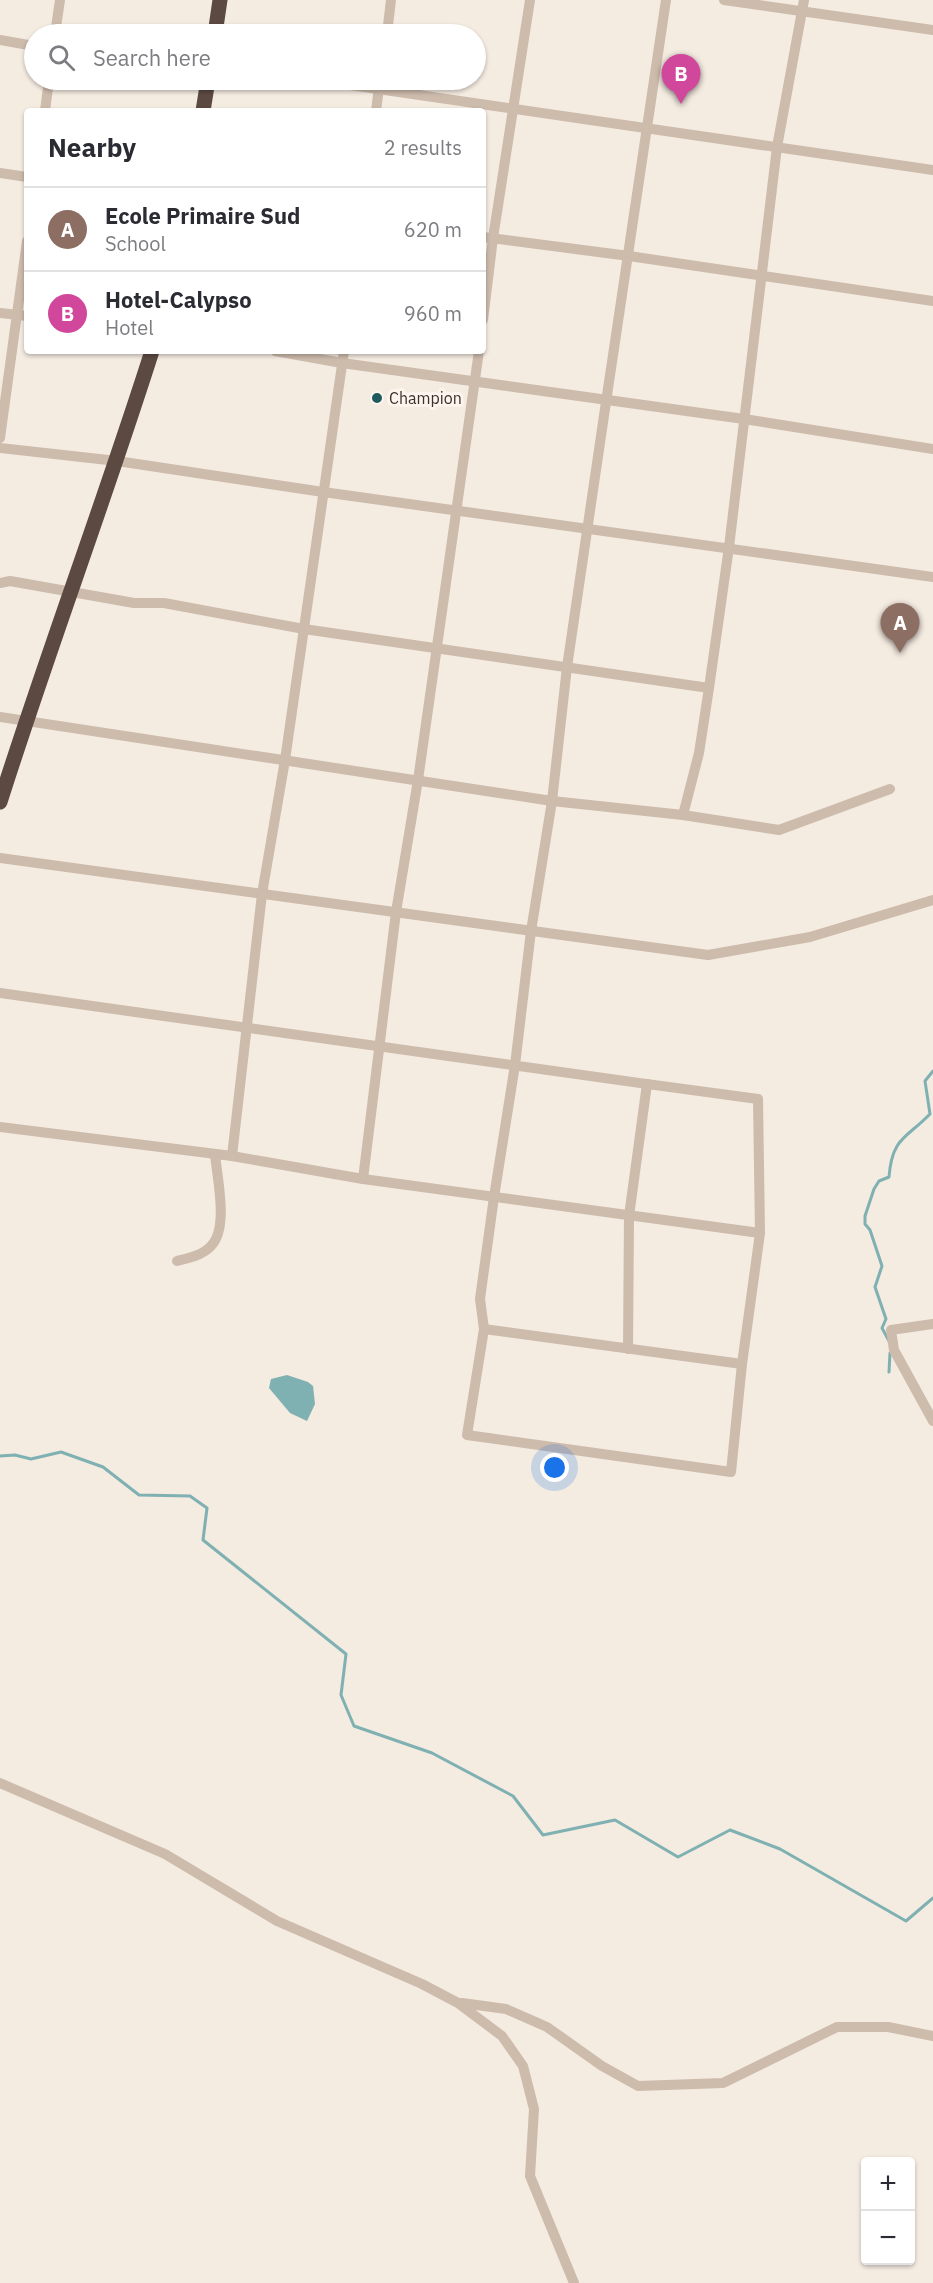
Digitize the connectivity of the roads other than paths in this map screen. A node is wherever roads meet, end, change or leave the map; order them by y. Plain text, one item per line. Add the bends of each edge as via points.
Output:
1 (60, 0) edge
2 (220, 0) edge
3 (391, 0) edge
4 (530, 0) edge
5 (666, 0) edge
6 (724, 0) edge
7 (803, 6) edge
8 (56, 24) edge
9 (216, 24) edge
10 (388, 24) edge
11 (933, 30) edge
12 (0, 40) edge
13 (24, 44) edge
14 (48, 90) edge
15 (206, 90) edge
16 (379, 90) edge
17 (414, 90) edge
18 (512, 107) junction
19 (45, 108) edge
20 (203, 108) edge
21 (376, 108) edge
22 (648, 128) junction
23 (777, 147) junction
24 (933, 170) edge
25 (0, 173) edge
26 (24, 177) edge
27 (488, 237) edge
28 (629, 256) junction
29 (486, 270) edge
30 (761, 275) junction
31 (24, 285) edge
32 (933, 302) edge
33 (0, 313) edge
34 (22, 315) edge
35 (151, 354) edge
36 (292, 354) edge
37 (344, 354) edge
38 (479, 354) edge
39 (342, 363) junction
40 (476, 383) junction
41 (606, 402) junction
42 (744, 419) junction
43 (0, 438) edge
44 (0, 448) edge
45 (933, 449) edge
46 (117, 461) junction
47 (323, 492) junction
48 (458, 510) junction
49 (588, 528) junction
50 (729, 547) junction
51 (933, 577) edge
52 (3, 580) edge
53 (71, 591) junction
54 (304, 629) junction
55 (437, 648) junction
56 (567, 667) junction
57 (709, 688) junction
58 (0, 717) edge
59 (26, 721) junction
60 (285, 760) junction
61 (418, 780) junction
62 (890, 789) dead end
63 (552, 801) junction
64 (0, 802) edge
65 (683, 815) junction
66 (0, 858) edge
67 (262, 894) junction
68 (933, 900) edge
69 (396, 912) junction
70 (531, 931) junction
71 (0, 993) edge
72 (245, 1029) junction
73 (379, 1047) junction
74 (515, 1065) junction
75 (647, 1084) junction
76 (0, 1126) edge
77 (214, 1154) junction
78 (232, 1156) junction
79 (363, 1179) junction
80 (494, 1197) junction
81 (630, 1216) junction
82 (760, 1233) junction
83 (177, 1261) dead end
84 (933, 1324) edge
85 (484, 1329) junction
86 (628, 1349) junction
87 (742, 1364) junction
88 (933, 1421) edge
89 (0, 1783) edge
90 (458, 2003) junction
91 (933, 2036) edge
92 (574, 2283) edge

1 - 8 street
2 - 9 highway
3 - 10 street
4 - 18 street
5 - 22 street
6 - 7 street
7 - 11 street
7 - 23 street
12 - 13 street
14 - 19 street
15 - 20 highway
16 - 21 street
17 - 18 street
18 - 22 street
18 - 27 street
22 - 23 street
22 - 28 street
23 - 24 street
23 - 30 street
25 - 26 street
27 - 28 street
27 - 29 street
28 - 30 street
28 - 41 street
30 - 32 street
30 - 42 street
31 - 34 street
33 - 34 street
34 - 43 street
35 - 46 highway
36 - 39 street
37 - 39 street
38 - 40 street
39 - 40 street
39 - 47 street
40 - 41 street
40 - 48 street
41 - 42 street
41 - 49 street
42 - 45 street
42 - 50 street
44 - 46 street
46 - 47 street
46 - 53 highway
47 - 48 street
47 - 54 street
48 - 49 street
48 - 55 street
49 - 50 street
49 - 56 street
50 - 51 street
50 - 57 street
52 - 53 street
53 - 54 street via 134,603 164,603
53 - 59 highway
54 - 55 street
54 - 60 street
55 - 56 street
55 - 61 street
56 - 57 street
56 - 63 street
57 - 65 street via 699,753
58 - 59 street
59 - 60 street
59 - 64 highway
60 - 61 street
60 - 67 street
61 - 63 street
61 - 69 street
62 - 65 street via 779,830
63 - 65 street
63 - 70 street
66 - 67 street
67 - 69 street
67 - 72 street
68 - 70 street via 810,937 708,955
69 - 70 street
69 - 73 street
70 - 74 street
71 - 72 street
72 - 73 street
72 - 78 street
73 - 74 street
73 - 79 street
74 - 75 street
74 - 80 street
75 - 81 street
75 - 82 street via 758,1099
76 - 77 street
77 - 78 street
77 - 83 street via 221,1215 218,1234 204,1251
78 - 79 street
79 - 80 street
80 - 81 street
80 - 85 street via 480,1299
81 - 82 street
81 - 86 street
82 - 87 street
84 - 88 street via 891,1330 894,1350
85 - 86 street
85 - 87 street via 467,1435 730,1472
86 - 87 street
89 - 90 street via 165,1854 277,1921
90 - 91 street via 506,2009 547,2027 638,2086 723,2083 837,2027 888,2027
90 - 92 street via 502,2036 523,2066 534,2109 530,2176

